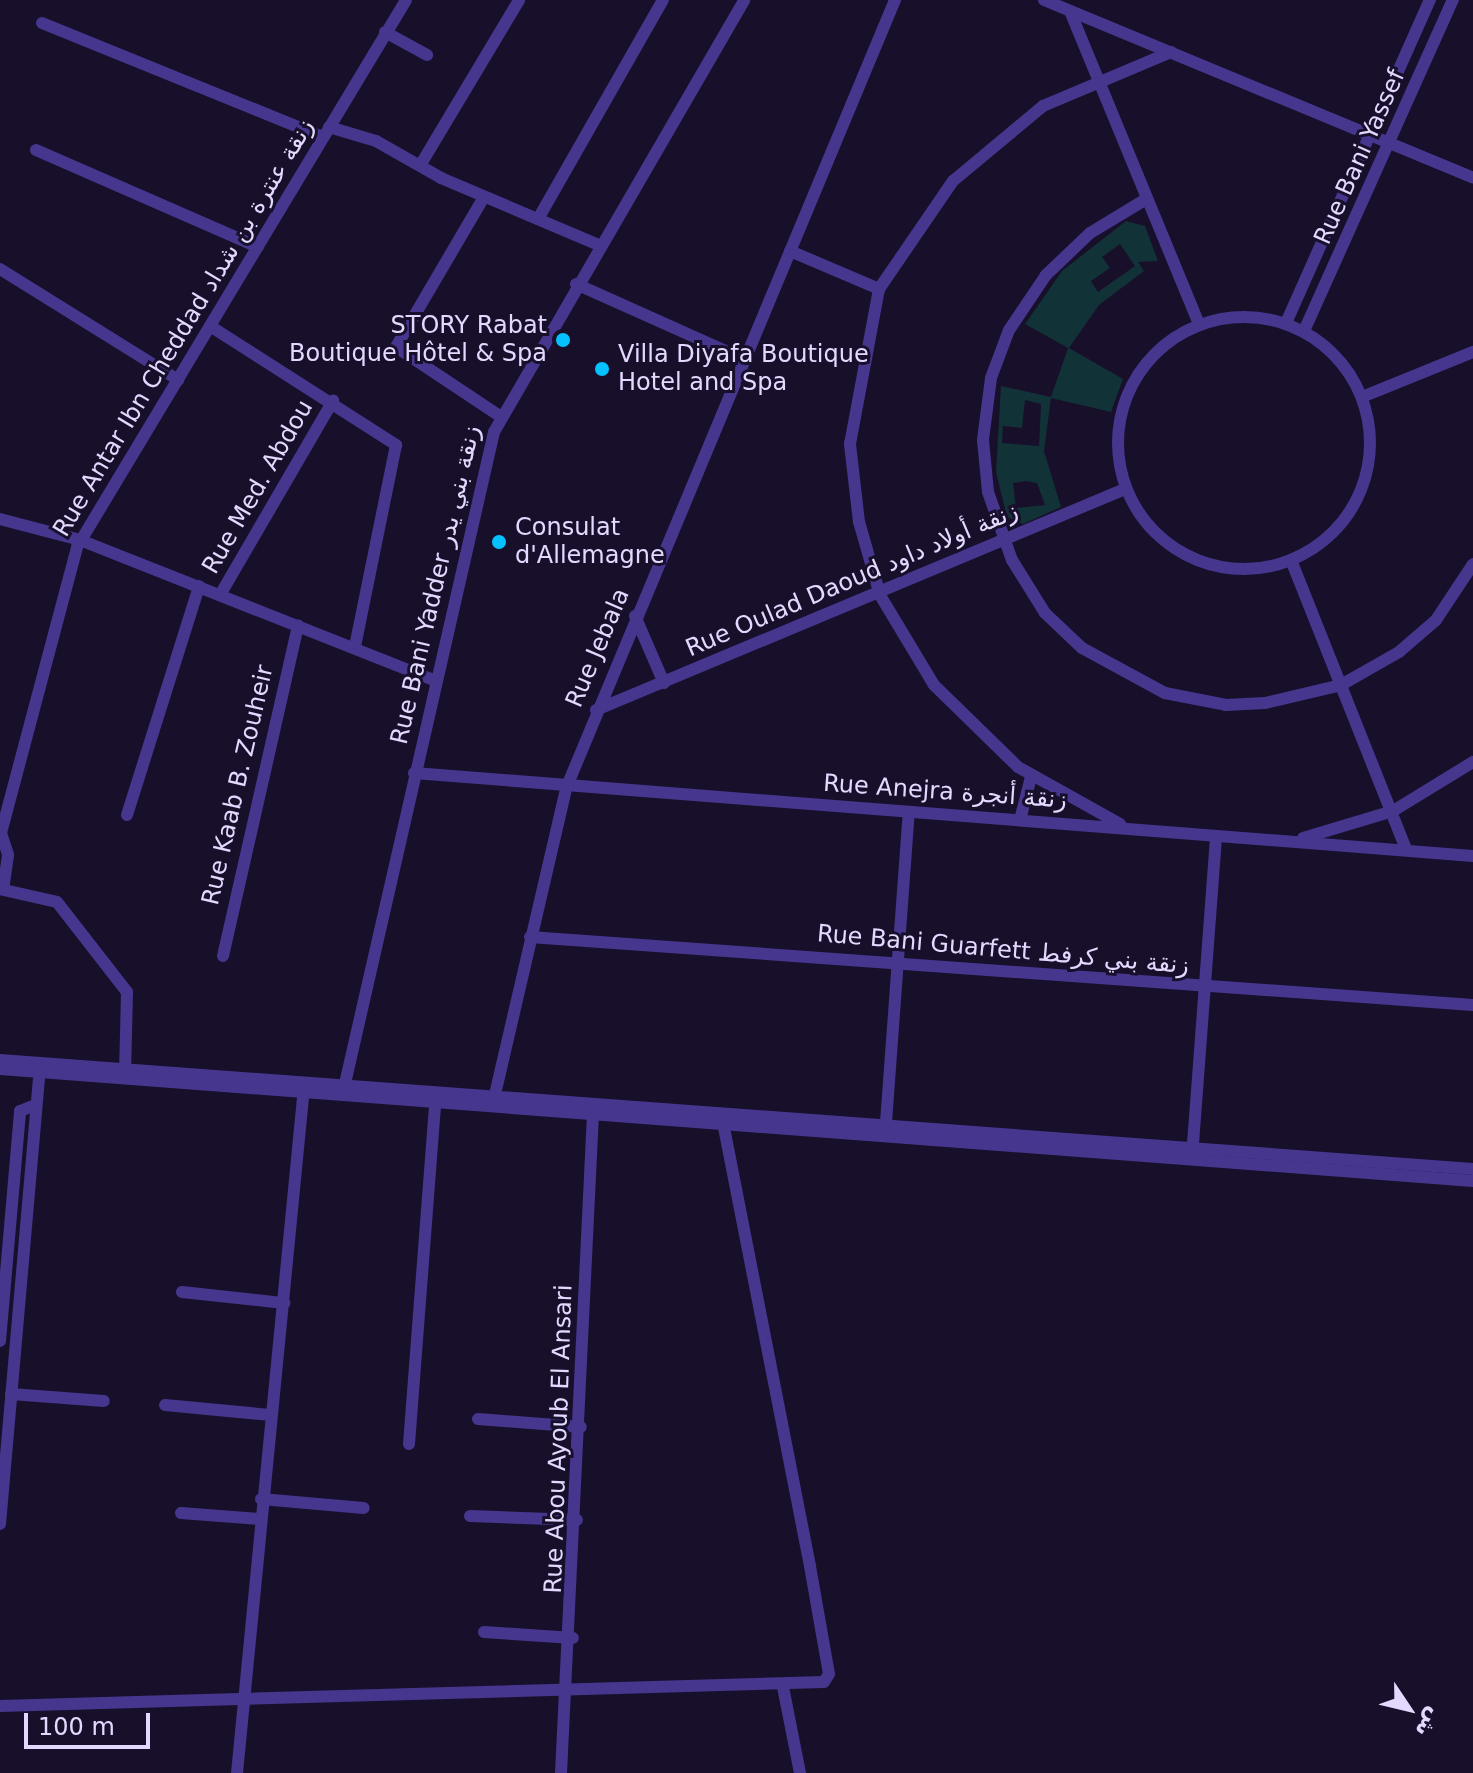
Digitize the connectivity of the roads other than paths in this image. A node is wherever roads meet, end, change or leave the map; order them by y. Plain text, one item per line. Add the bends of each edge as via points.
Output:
1 (519, 0) edge
2 (663, 0) edge
3 (744, 0) edge
4 (895, 0) edge
5 (1044, 0) edge
6 (1430, 0) edge
7 (1453, 0) edge
8 (400, 2) edge
9 (1070, 11) junction
10 (42, 23) dead end
11 (385, 32) junction
12 (1171, 52) junction
13 (427, 55) dead end
14 (1095, 79) junction
15 (326, 132) junction
16 (1370, 134) junction
17 (1390, 142) junction
18 (36, 150) dead end
19 (421, 164) junction
20 (1473, 178) edge
21 (484, 197) junction
22 (1143, 201) junction
23 (538, 219) junction
24 (599, 245) junction
25 (258, 247) junction
26 (790, 251) junction
27 (0, 269) edge
28 (576, 284) junction
29 (879, 289) junction
30 (1286, 323) junction
31 (1199, 324) junction
32 (210, 326) junction
33 (1304, 331) junction
34 (1473, 352) edge
35 (744, 359) junction
36 (178, 380) junction
37 (1362, 397) junction
38 (333, 401) junction
39 (500, 416) junction
40 (1125, 489) junction
41 (0, 519) edge
42 (80, 540) junction
43 (1003, 541) junction
44 (1291, 560) junction
45 (1473, 564) edge
46 (199, 586) junction
47 (220, 595) junction
48 (880, 595) junction
49 (635, 616) junction
50 (298, 625) junction
51 (355, 647) junction
52 (436, 681) junction
53 (664, 683) junction
54 (1341, 685) junction
55 (596, 710) junction
56 (1473, 762) edge
57 (414, 773) junction
58 (1031, 777) junction
59 (567, 786) junction
60 (1393, 811) junction
61 (909, 812) junction
62 (127, 815) dead end
63 (1020, 820) junction
64 (1128, 827) junction
65 (0, 833) edge
66 (1216, 837) junction
67 (1292, 841) junction
68 (1406, 849) junction
69 (1473, 856) edge
70 (2, 889) edge
71 (530, 937) junction
72 (223, 956) dead end
73 (897, 963) junction
74 (1204, 988) junction
75 (1473, 1005) edge
76 (0, 1060) edge
77 (40, 1068) junction
78 (0, 1069) edge
79 (126, 1074) junction
80 (304, 1086) junction
81 (344, 1089) junction
82 (436, 1098) junction
83 (493, 1103) junction
84 (36, 1105) junction
85 (593, 1112) junction
86 (724, 1123) junction
87 (885, 1135) junction
88 (1192, 1156) junction
89 (1473, 1169) edge
90 (1473, 1181) edge
91 (6, 1199) edge
92 (182, 1292) dead end
93 (284, 1303) junction
94 (0, 1341) edge
95 (11, 1394) junction
96 (104, 1401) dead end
97 (165, 1405) dead end
98 (270, 1415) junction
99 (478, 1419) dead end
100 (581, 1427) junction
101 (409, 1444) dead end
102 (261, 1499) junction
103 (364, 1508) dead end
104 (181, 1513) dead end
105 (470, 1516) dead end
106 (259, 1519) junction
107 (577, 1520) junction
108 (0, 1524) edge
109 (484, 1632) dead end
110 (573, 1638) junction
111 (783, 1687) junction
112 (569, 1688) junction
113 (243, 1697) junction
114 (0, 1706) edge
115 (237, 1773) edge
116 (561, 1773) edge
117 (800, 1773) edge

1 - 19 street
2 - 23 street
3 - 24 street, Rue Bani Yadder زنقة بني يدر
4 - 26 street, Rue Jebala
5 - 9 street
6 - 16 street, Rue Bani Yassef
7 - 17 street, Rue Bani Yassef
8 - 11 street, Rue Antar Ibn Cheddad زنقة عنترة بن شداد
9 - 12 street
9 - 14 street
10 - 15 street
11 - 13 street
11 - 15 street, Rue Antar Ibn Cheddad زنقة عنترة بن شداد
12 - 14 street
12 - 16 street
14 - 22 street
14 - 29 street via 992,142 912,231
15 - 19 street
15 - 25 street, Rue Antar Ibn Cheddad زنقة عنترة بن شداد
16 - 17 street
16 - 30 street, Rue Bani Yassef
17 - 20 street
17 - 33 street, Rue Bani Yassef
18 - 25 street
19 - 21 street
21 - 23 street
21 - 39 street via 396,347
22 - 31 street
22 - 43 street via 1059,261 1017,316 996,361 983,448
23 - 24 street
24 - 28 street, Rue Bani Yadder زنقة بني يدر
25 - 32 street, Rue Antar Ibn Cheddad زنقة عنترة بن شداد
26 - 29 street
26 - 35 street, Rue Jebala
27 - 36 street
28 - 35 street
28 - 39 street, Rue Bani Yadder زنقة بني يدر
29 - 48 street via 850,444 859,522
30 - 31 street via 1242,316
30 - 33 street
31 - 40 street via 1151,356 1123,405 1118,462
32 - 36 street, Rue Antar Ibn Cheddad زنقة عنترة بن شداد
32 - 38 street
33 - 37 street via 1338,359
34 - 37 street
35 - 49 street, Rue Jebala
36 - 42 street, Rue Antar Ibn Cheddad زنقة عنترة بن شداد
37 - 44 street via 1370,445 1360,493 1332,533
38 - 47 street, Rue Med. Abdou
38 - 51 street via 390,437 397,452
39 - 52 street, Rue Bani Yadder زنقة بني يدر
40 - 43 street, Rue Oulad Daoud زنقة أولاد داود
40 - 44 street via 1148,526 1180,553 1235,570
41 - 42 street, Rue Med. Abdou
42 - 46 street, Rue Med. Abdou
42 - 65 street, Rue Antar Ibn Cheddad زنقة عنترة بن شداد
43 - 48 street, Rue Oulad Daoud زنقة أولاد داود
43 - 54 street via 1065,634 1165,693 1239,704
44 - 54 street
45 - 54 street via 1422,633
46 - 47 street, Rue Med. Abdou
46 - 62 street
47 - 50 street, Rue Med. Abdou
48 - 53 street, Rue Oulad Daoud زنقة أولاد داود
48 - 58 street via 934,685
49 - 53 street
49 - 55 street, Rue Jebala
50 - 51 street, Rue Med. Abdou
50 - 72 street, Rue Kaab B. Zouheir
51 - 52 street, Rue Med. Abdou
52 - 57 street, Rue Bani Yadder زنقة بني يدر
53 - 55 street, Rue Oulad Daoud زنقة أولاد داود
54 - 60 street
55 - 59 street, Rue Jebala
56 - 60 street
57 - 59 street, Rue Anejra زنقة أنجرة
57 - 81 street, Rue Bani Yadder زنقة بني يدر
58 - 63 street
58 - 64 street
59 - 61 street, Rue Anejra زنقة أنجرة
59 - 71 street, Rue Jebala
60 - 67 street
60 - 68 street
61 - 63 street, Rue Anejra زنقة أنجرة
61 - 73 street
63 - 64 street, Rue Anejra زنقة أنجرة
64 - 66 street, Rue Anejra زنقة أنجرة
65 - 70 street via 8,855
66 - 67 street, Rue Anejra زنقة أنجرة
66 - 74 street
67 - 68 street, Rue Anejra زنقة أنجرة
68 - 69 street, Rue Anejra زنقة أنجرة
70 - 79 street via 62,906 127,992
71 - 73 street, Rue Bani Guarfett زنقة بني كرفط
71 - 83 street, Rue Jebala
73 - 74 street, Rue Bani Guarfett زنقة بني كرفط
73 - 87 street
74 - 75 street, Rue Bani Guarfett زنقة بني كرفط
74 - 88 street
76 - 77 street
77 - 78 street
77 - 79 street
77 - 84 street
79 - 80 street
80 - 81 street
80 - 93 street
81 - 82 street
82 - 83 street
82 - 101 street
83 - 85 street
84 - 91 street via 20,1111
84 - 95 street
85 - 86 street
85 - 100 street, Rue Abou Ayoub El Ansari
86 - 87 street
86 - 111 street via 829,1674 821,1684
87 - 88 street
88 - 89 street
88 - 90 street
91 - 94 street
92 - 93 street
93 - 98 street
95 - 96 street
95 - 108 street
97 - 98 street
98 - 102 street
99 - 100 street
100 - 107 street, Rue Abou Ayoub El Ansari
102 - 103 street
102 - 106 street
104 - 106 street
105 - 107 street
106 - 113 street
107 - 110 street, Rue Abou Ayoub El Ansari
109 - 110 street
110 - 112 street, Rue Abou Ayoub El Ansari
111 - 112 street
111 - 117 street
112 - 113 street
112 - 116 street, Rue Abou Ayoub El Ansari
113 - 114 street
113 - 115 street

